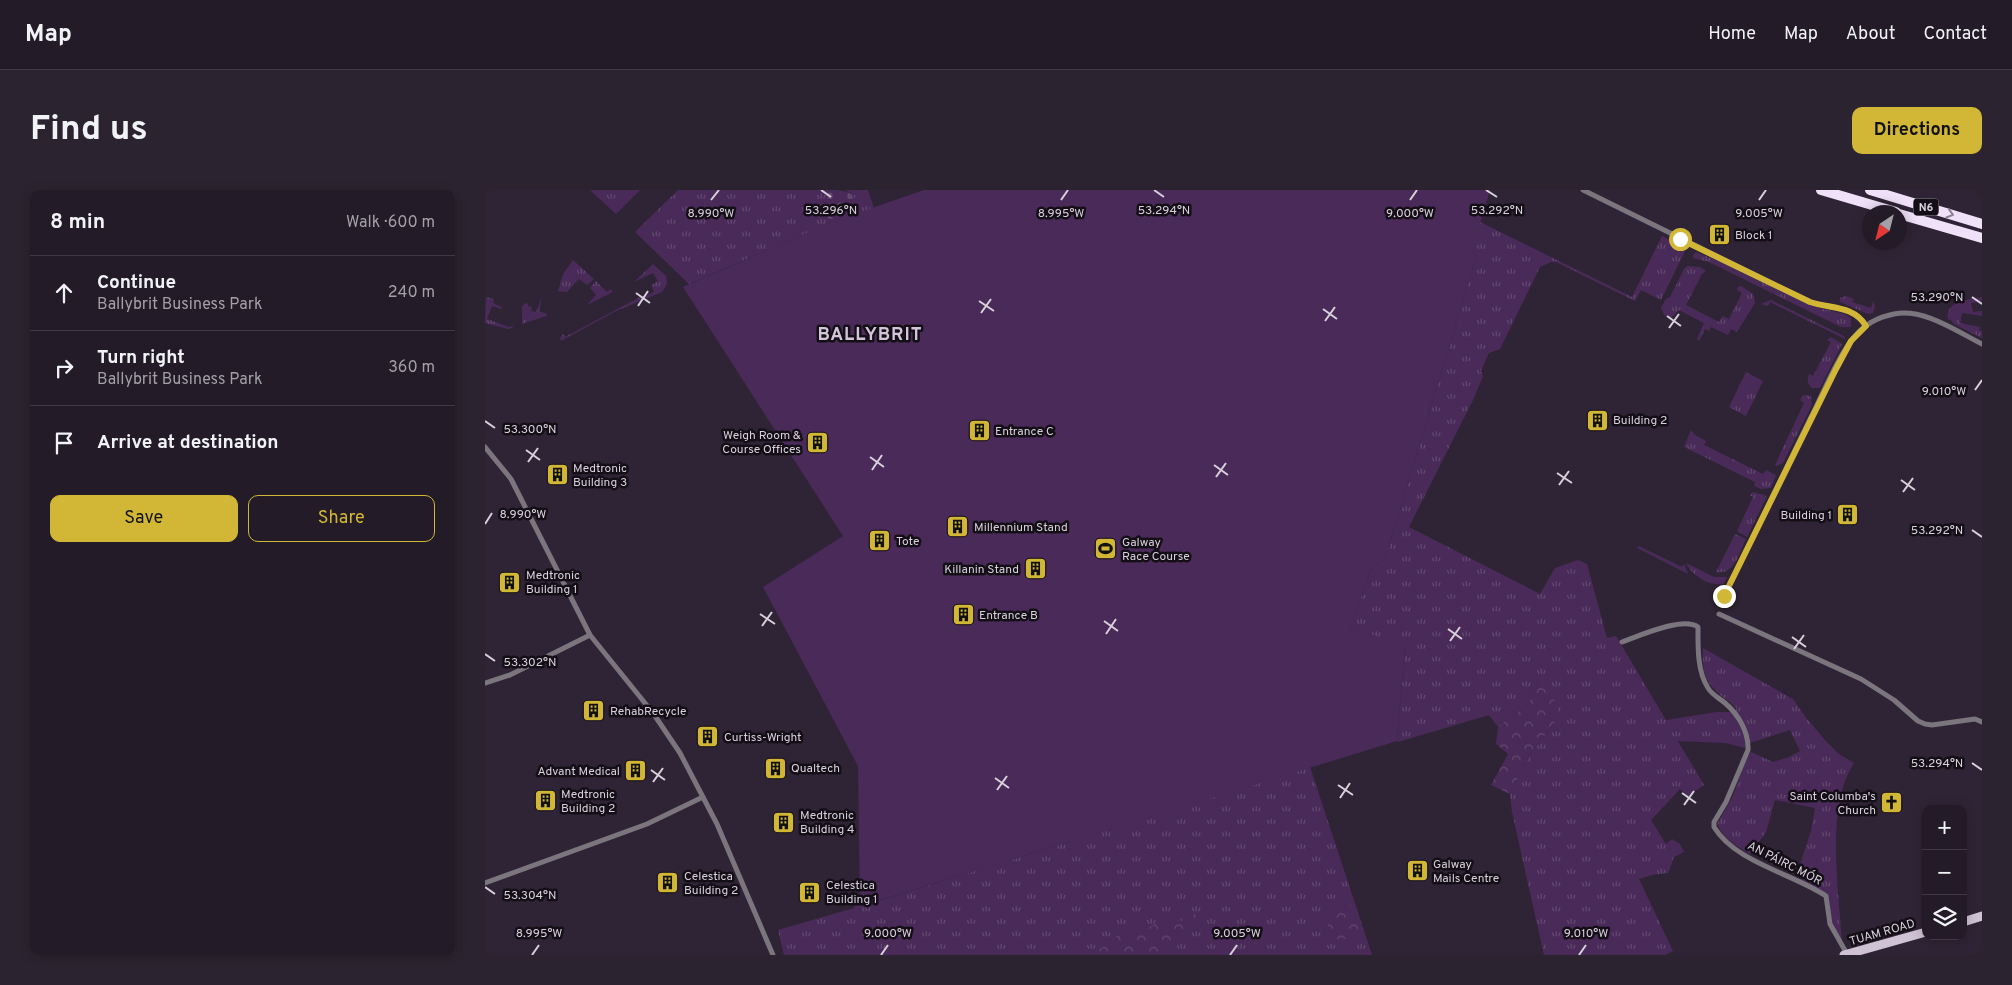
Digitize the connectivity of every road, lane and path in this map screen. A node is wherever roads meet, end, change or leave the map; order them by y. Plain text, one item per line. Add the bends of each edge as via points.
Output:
1 (1583, 190) edge
2 (1821, 190) edge
3 (1870, 190) edge
4 (1871, 205) edge
5 (1907, 216) edge
6 (1982, 224) edge
7 (1982, 238) edge
8 (1866, 326) junction
9 (1982, 344) edge
10 (485, 448) edge
11 (1722, 600) dead end
12 (1719, 614) dead end
13 (590, 635) junction
14 (1622, 642) dead end
15 (485, 683) edge
16 (1982, 722) edge
17 (703, 797) junction
18 (485, 883) edge
19 (1982, 916) edge
20 (1967, 921) edge
21 (1922, 933) edge
22 (773, 955) edge
23 (1846, 955) edge

1 - 8 street via 1810,302 1847,309 1862,319
2 - 4 highway, N6
3 -> 6 highway, N6
5 - 7 highway, N6
8 - 9 street via 1895,314 1915,314
8 - 11 street via 1851,341 1836,369
10 - 13 street via 511,479
12 - 16 street via 1861,679 1925,724 1975,719
13 - 15 street via 518,671
13 - 17 street via 660,722
14 - 23 street, AN PÁIRC MÓR via 1672,625 1686,623 1698,627 1700,665 1708,688 1734,712 1748,743 1731,793 1714,827 1735,849 1826,896 1829,924
17 - 18 street via 647,824
17 - 22 street
19 - 20 main road
21 - 23 main road, TUAM ROAD

